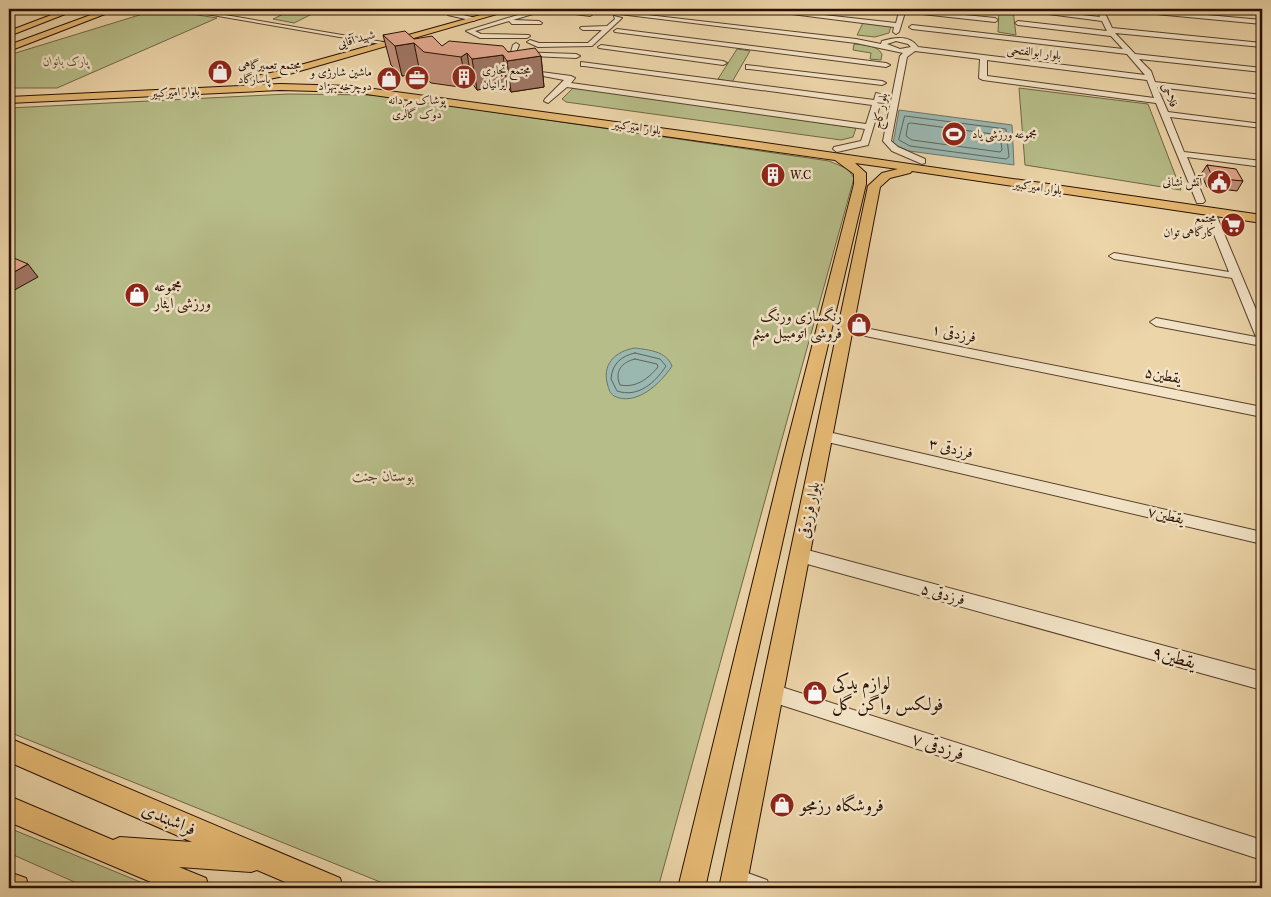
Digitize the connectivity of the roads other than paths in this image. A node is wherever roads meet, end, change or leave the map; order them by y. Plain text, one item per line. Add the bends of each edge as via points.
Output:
1 (74, 9) edge
2 (87, 9) edge
3 (99, 9) edge
4 (105, 9) edge
5 (114, 9) edge
6 (180, 9) edge
7 (510, 9) edge
8 (525, 9) edge
9 (542, 9) edge
10 (548, 9) edge
11 (582, 9) edge
12 (613, 9) edge
13 (755, 9) edge
14 (888, 9) edge
15 (1014, 9) edge
16 (1100, 9) edge
17 (1124, 9) edge
18 (786, 10) edge
19 (902, 10) edge
20 (916, 10) edge
21 (450, 14) dead end
22 (634, 14) junction
23 (474, 19) junction
24 (1103, 19) junction
25 (484, 20) junction
26 (500, 22) junction
27 (1262, 22) edge
28 (539, 23) dead end
29 (1018, 23) junction
30 (898, 25) junction
31 (753, 27) junction
32 (912, 27) junction
33 (583, 28) dead end
34 (609, 28) junction
35 (686, 30) junction
36 (1111, 32) junction
37 (9, 34) edge
38 (993, 35) junction
39 (893, 38) junction
40 (1019, 38) junction
41 (816, 39) dead end
42 (858, 40) junction
43 (606, 42) junction
44 (584, 43) junction
45 (9, 44) edge
46 (386, 44) junction
47 (912, 44) junction
48 (516, 45) dead end
49 (1262, 45) edge
50 (929, 48) junction
51 (888, 50) junction
52 (1131, 54) junction
53 (809, 55) junction
54 (576, 56) junction
55 (904, 56) junction
56 (984, 57) junction
57 (1030, 60) junction
58 (569, 63) dead end
59 (722, 64) junction
60 (886, 65) junction
61 (309, 66) junction
62 (748, 67) junction
63 (562, 70) dead end
64 (1262, 70) edge
65 (519, 71) edge
66 (556, 76) junction
67 (1150, 78) junction
68 (341, 79) dead end
69 (567, 81) junction
70 (237, 82) junction
71 (358, 82) junction
72 (882, 83) junction
73 (226, 89) junction
74 (9, 93) edge
75 (716, 94) junction
76 (1262, 96) edge
77 (25, 101) junction
78 (548, 101) dead end
79 (1159, 101) junction
80 (9, 102) edge
81 (876, 103) junction
82 (560, 112) junction
83 (1165, 114) junction
84 (874, 115) junction
85 (891, 117) junction
86 (1262, 126) edge
87 (870, 127) junction
88 (868, 139) junction
89 (887, 140) junction
90 (834, 152) junction
91 (1182, 154) junction
92 (1262, 164) edge
93 (923, 166) junction
94 (867, 185) junction
95 (1200, 201) junction
96 (1262, 210) edge
97 (1210, 212) junction
98 (1262, 219) edge
99 (1114, 256) dead end
100 (1236, 276) junction
101 (1250, 307) junction
102 (1262, 309) edge
103 (1156, 322) dead end
104 (845, 328) junction
105 (1262, 337) edge
106 (1262, 342) edge
107 (1057, 370) joint
108 (1262, 412) edge
109 (824, 436) junction
110 (1070, 493) joint
111 (1262, 538) edge
112 (800, 555) junction
113 (1086, 633) joint
114 (1262, 681) edge
115 (772, 694) junction
116 (9, 750) edge
117 (9, 809) edge
118 (107, 850) junction
119 (1262, 850) edge
120 (265, 860) junction
121 (733, 884) edge
122 (9, 885) edge
123 (16, 888) edge
124 (196, 888) edge
125 (330, 888) edge
126 (691, 888) edge
127 (759, 888) edge

1 - 37 main road
2 - 45 main road
3 - 45 main road
4 - 45 main road
5 - 45 main road
6 - 46 street
7 - 23 main road, شهید آقایی
8 - 25 main road, شهید آقایی
9 - 26 street
10 - 34 street via 619,18
11 - 22 street
12 - 22 street
13 - 18 street
14 - 19 street
15 - 24 street
15 - 29 street
16 - 24 street, فلاحی
17 - 27 street
18 - 30 street
19 - 30 street
20 - 32 street
20 - 38 street via 995,17
21 - 23 street
22 - 31 street
22 - 35 street
22 - 43 street
23 - 46 main road, شهید آقایی
24 - 36 street, فلاحی
25 - 26 street
25 - 61 main road, شهید آقایی via 334,66 303,71
26 - 28 street
26 - 44 street via 469,32 480,36 528,39 538,45
29 - 36 street
29 - 40 street
30 - 39 street
31 - 35 street
31 - 42 street
32 - 38 street
32 - 47 street
33 - 34 street
34 - 44 street via 590,46
35 - 43 street
35 - 59 street
36 - 49 street
36 - 52 street, فلاحی
38 - 40 street
39 - 42 street
39 - 47 street
39 - 51 street, بلوار کاج via 884,42
40 - 52 street
41 - 53 street
42 - 51 street
43 - 59 street
44 - 54 street
46 - 61 main road, شهید آقایی
47 - 50 street, بلوار ابوالفتحی
47 - 51 street via 901,51
47 - 55 street
48 - 54 street via 512,54
50 - 56 street, بلوار ابوالفتحی
50 - 57 street, بلوار ابوالفتحی
51 - 55 street
51 - 60 street, بلوار کاج
52 - 64 street
52 - 67 street, فلاحی
53 - 60 street
53 - 62 street
54 - 58 street
55 - 85 street, بلوار کاج
56 - 57 street, بلوار ابوالفتحی
56 - 79 street via 983,78
57 - 67 street, بلوار ابوالفتحی
59 - 62 street via 746,48
59 - 69 street via 587,62
59 - 75 street
60 - 72 street, بلوار کاج
61 - 70 main road, شهید آقایی
62 - 72 street
62 - 75 street
62 - 81 street
63 - 66 street
65 - 66 street
66 - 69 street
67 - 76 street, بلوار ابوالفتحی
67 - 79 street, فلاحی
68 - 71 main road
69 - 75 street
69 - 78 street
70 - 71 main road, بلوار امیرکبیر via 286,79
70 - 74 main road, بلوار امیرکبیر
71 - 82 main road, بلوار امیرکبیر
72 - 81 street, بلوار کاج
73 - 77 main road, بلوار امیرکبیر
73 - 77 main road via 196,94
73 - 82 main road, بلوار امیرکبیر via 352,89
75 - 87 street
77 - 80 main road
79 - 83 street, فلاحی
81 - 84 street, بلوار کاج
82 - 90 main road, بلوار امیرکبیر
83 - 86 street
83 - 91 street, فلاحی
84 - 85 street
84 - 87 street, بلوار کاج
85 - 89 street, بلوار کاج
87 - 88 street, بلوار کاج
88 - 89 street via 876,142
88 - 90 street, بلوار کاج via 860,146
89 - 93 street, بلوار کاج via 895,149
90 - 93 main road, بلوار امیرکبیر
90 - 94 main road via 856,168
91 - 92 street
91 - 95 street, فلاحی
93 - 94 main road via 890,174
93 - 95 main road, بلوار امیرکبیر
93 - 97 main road, بلوار امیرکبیر
94 - 104 main road, بلوار فرزدقی
94 - 126 main road, بلوار فرزدقی via 814,369
95 - 96 main road, بلوار امیرکبیر
97 - 98 main road, بلوار امیرکبیر
97 - 100 street
99 - 100 street
100 - 101 street
101 - 102 street
101 - 105 street
103 - 106 street
104 - 107 street, فرزدقی ۱
104 - 109 main road, بلوار فرزدقی
107 - 108 street, یقطین۵
109 - 110 street, فرزدقی ۳
109 - 112 main road, بلوار فرزدقی
110 - 111 street, یقطین۷
112 - 113 street, فرزدقی ۵
112 - 115 main road, بلوار فرزدقی
113 - 114 street, یقطین۹
115 - 119 street, فرزدقی ۷
115 - 121 main road, بلوار فرزدقی
116 - 120 main road, فراشبندی
117 - 118 main road
118 - 120 main road
118 - 124 main road
120 - 125 main road, فراشبندی
121 - 127 street
122 - 123 main road

